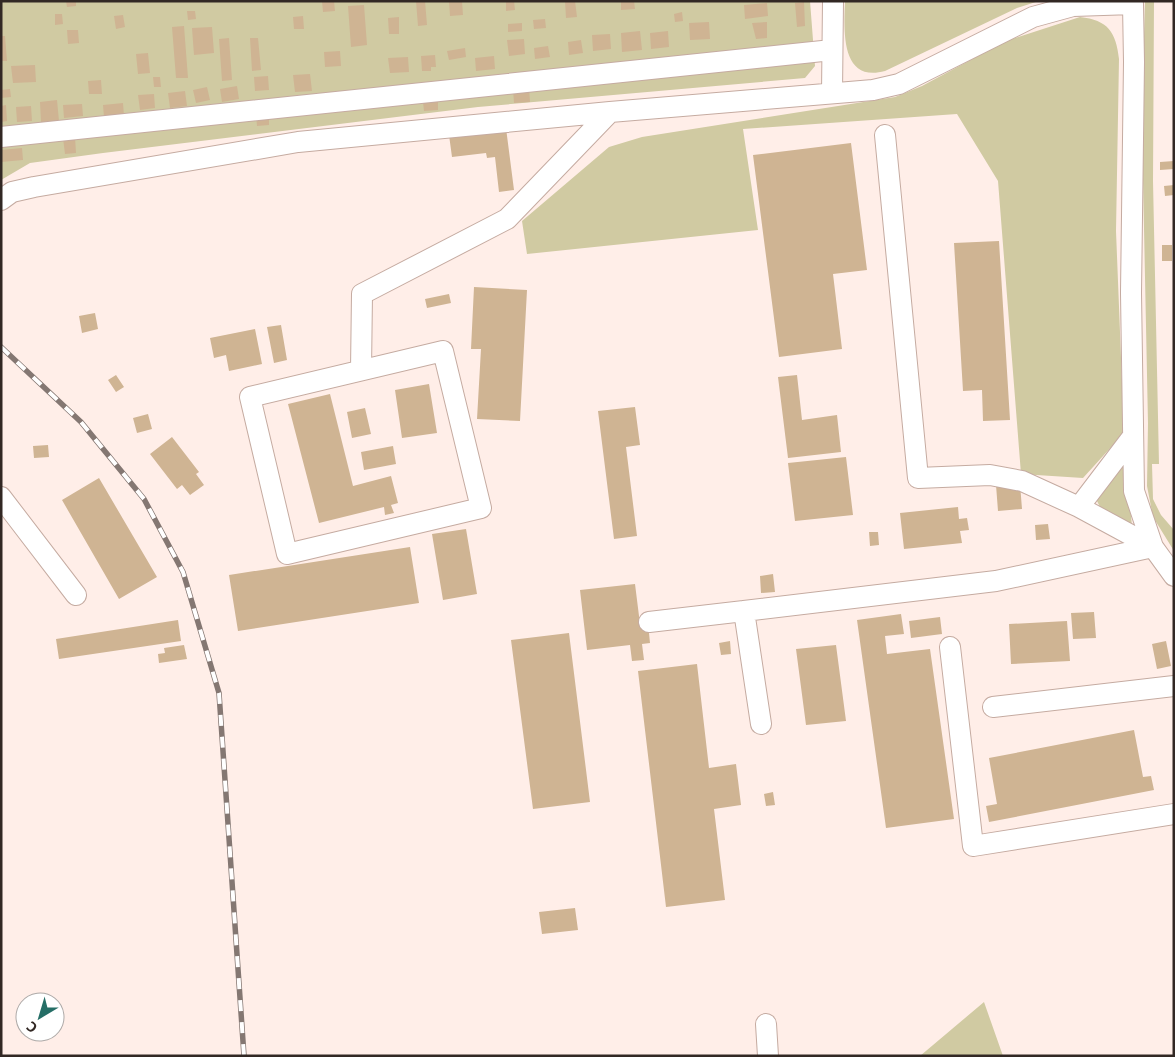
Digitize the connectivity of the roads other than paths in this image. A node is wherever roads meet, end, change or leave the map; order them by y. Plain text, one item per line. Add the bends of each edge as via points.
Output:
1 (833, 1) edge
2 (1133, 3) edge
3 (832, 50) junction
4 (840, 93) junction
5 (610, 112) junction
6 (885, 136) dead end
7 (1, 137) edge
8 (1, 200) edge
9 (361, 370) junction
10 (1133, 436) junction
11 (1, 497) edge
12 (1078, 507) junction
13 (1152, 547) junction
14 (1174, 576) edge
15 (76, 596) dead end
16 (744, 611) junction
17 (649, 622) dead end
18 (950, 647) dead end
19 (1174, 686) edge
20 (993, 707) dead end
21 (760, 724) dead end
22 (1174, 814) edge
23 (766, 1024) dead end
24 (768, 1056) edge

1 - 3 street
2 - 4 street via 1074,6 1033,16 899,84
2 - 10 street
3 - 4 street
3 - 7 street
4 - 5 street
5 - 8 street via 298,142 34,187 12,192
5 - 9 street via 507,219 362,294
6 - 12 street via 918,478 990,475 1022,481
9 - 9 street via 250,397 287,554 481,508 444,351
10 - 12 street
10 - 13 street via 1134,491
11 - 15 street
12 - 13 street
13 - 14 street
13 - 16 street via 996,581
16 - 17 street
16 - 21 street
18 - 22 street via 973,846
19 - 20 street
23 - 24 street

